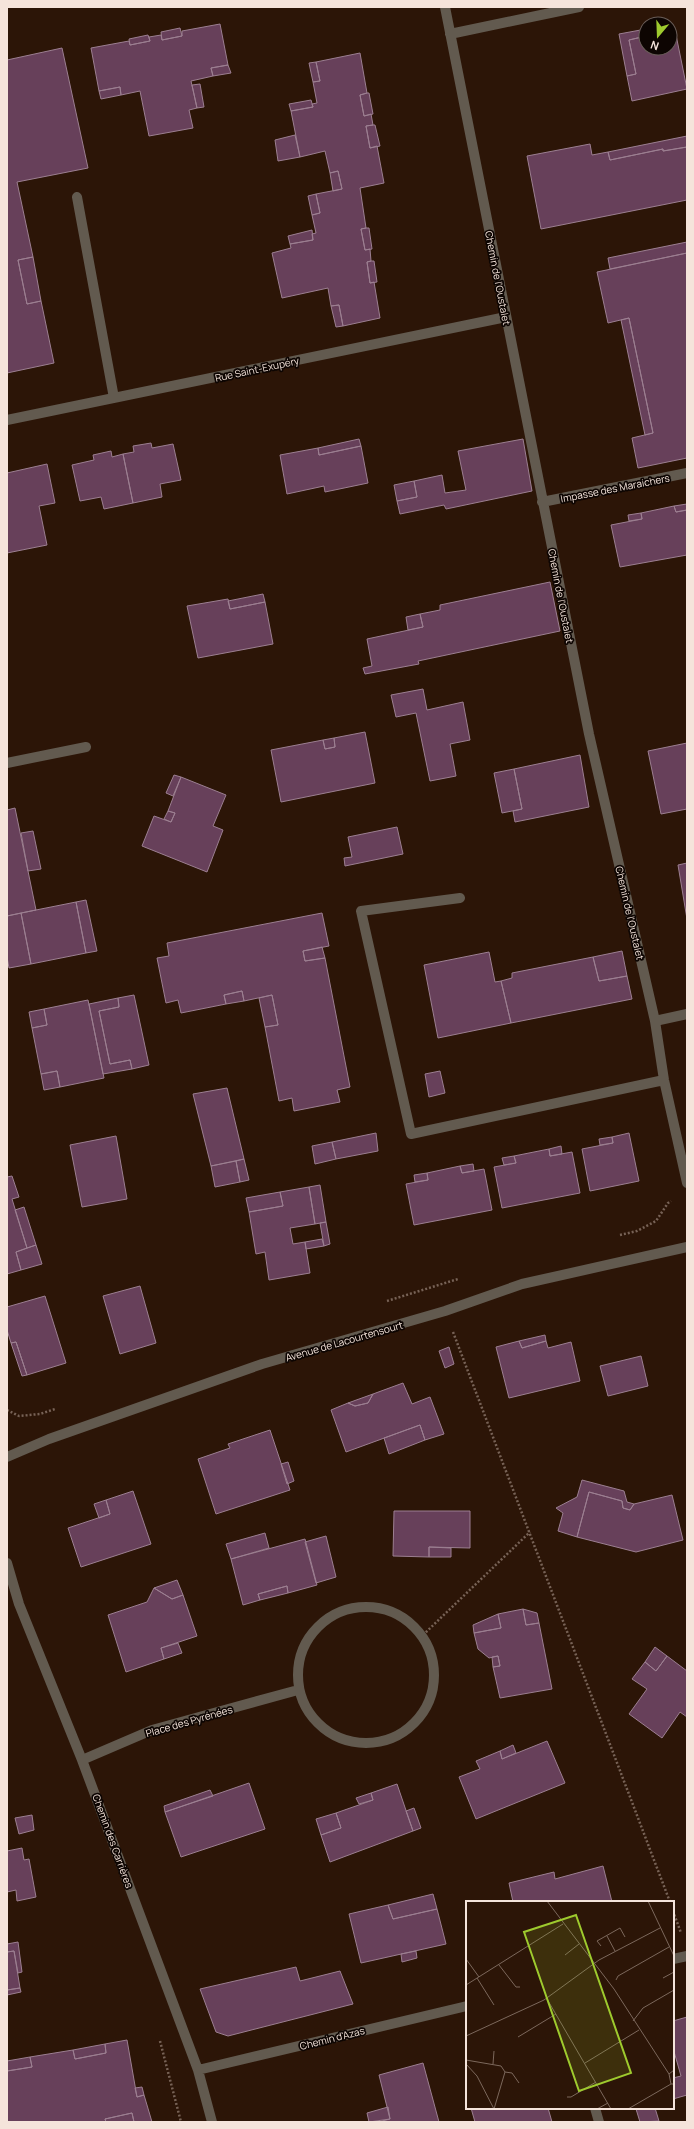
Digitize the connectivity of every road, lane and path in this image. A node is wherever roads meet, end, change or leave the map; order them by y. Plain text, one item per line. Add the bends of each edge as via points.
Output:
1 (445, 7) edge
2 (579, 7) edge
3 (450, 34) junction
4 (77, 197) dead end
5 (506, 318) junction
6 (114, 398) junction
7 (7, 420) edge
8 (687, 474) edge
9 (542, 502) junction
10 (86, 747) dead end
11 (7, 763) edge
12 (460, 898) dead end
13 (687, 1014) edge
14 (655, 1021) junction
15 (664, 1080) junction
16 (687, 1183) edge
17 (674, 1200) dead end
18 (637, 1231) dead end
19 (687, 1247) edge
20 (445, 1311) junction
21 (7, 1457) edge
22 (530, 1532) junction
23 (7, 1563) edge
24 (423, 1636) junction
25 (298, 1690) junction
26 (82, 1760) junction
27 (670, 1901) edge
28 (674, 1914) edge
29 (684, 1941) dead end
30 (687, 1956) edge
31 (674, 1959) edge
32 (466, 2006) edge
33 (198, 2070) junction
34 (595, 2109) edge
35 (212, 2122) edge
36 (599, 2122) edge

1 - 3 street, Chemin de l'Oustalet
2 - 3 street
3 - 5 street, Chemin de l'Oustalet
4 - 6 street
5 - 6 street, Rue Saint-Exupéry
5 - 9 street, Chemin de l'Oustalet
6 - 7 street, Rue Saint-Exupéry
8 - 9 street, Impasse des Maraichers
9 - 14 street, Chemin de l'Oustalet via 589,734
10 - 11 street
12 - 15 street via 361,911 411,1134
13 - 14 street
14 - 15 street, Chemin de l'Oustalet
15 - 16 street, Chemin de l'Oustalet
17 - 18 path via 668,1203 656,1221
19 - 20 street, Avenue de Lacourtensourt via 522,1284
20 - 21 street, Avenue de Lacourtensourt via 262,1364 49,1439
20 - 22 path
22 - 24 path
22 - 27 path
23 - 26 street, Chemin des Carrières via 19,1604
24 - 25 street via 400,1614 370,1606 339,1610 314,1628 299,1655
24 - 25 street via 434,1664 432,1695 417,1722 392,1740 361,1744 332,1736 308,1715
25 - 26 street, Place des Pyrénées via 152,1730
26 - 33 street, Chemin des Carrières
28 - 29 path
30 - 31 street
32 - 33 street, Chemin d'Azas
33 - 35 street, Chemin des Carrières
34 - 36 street

